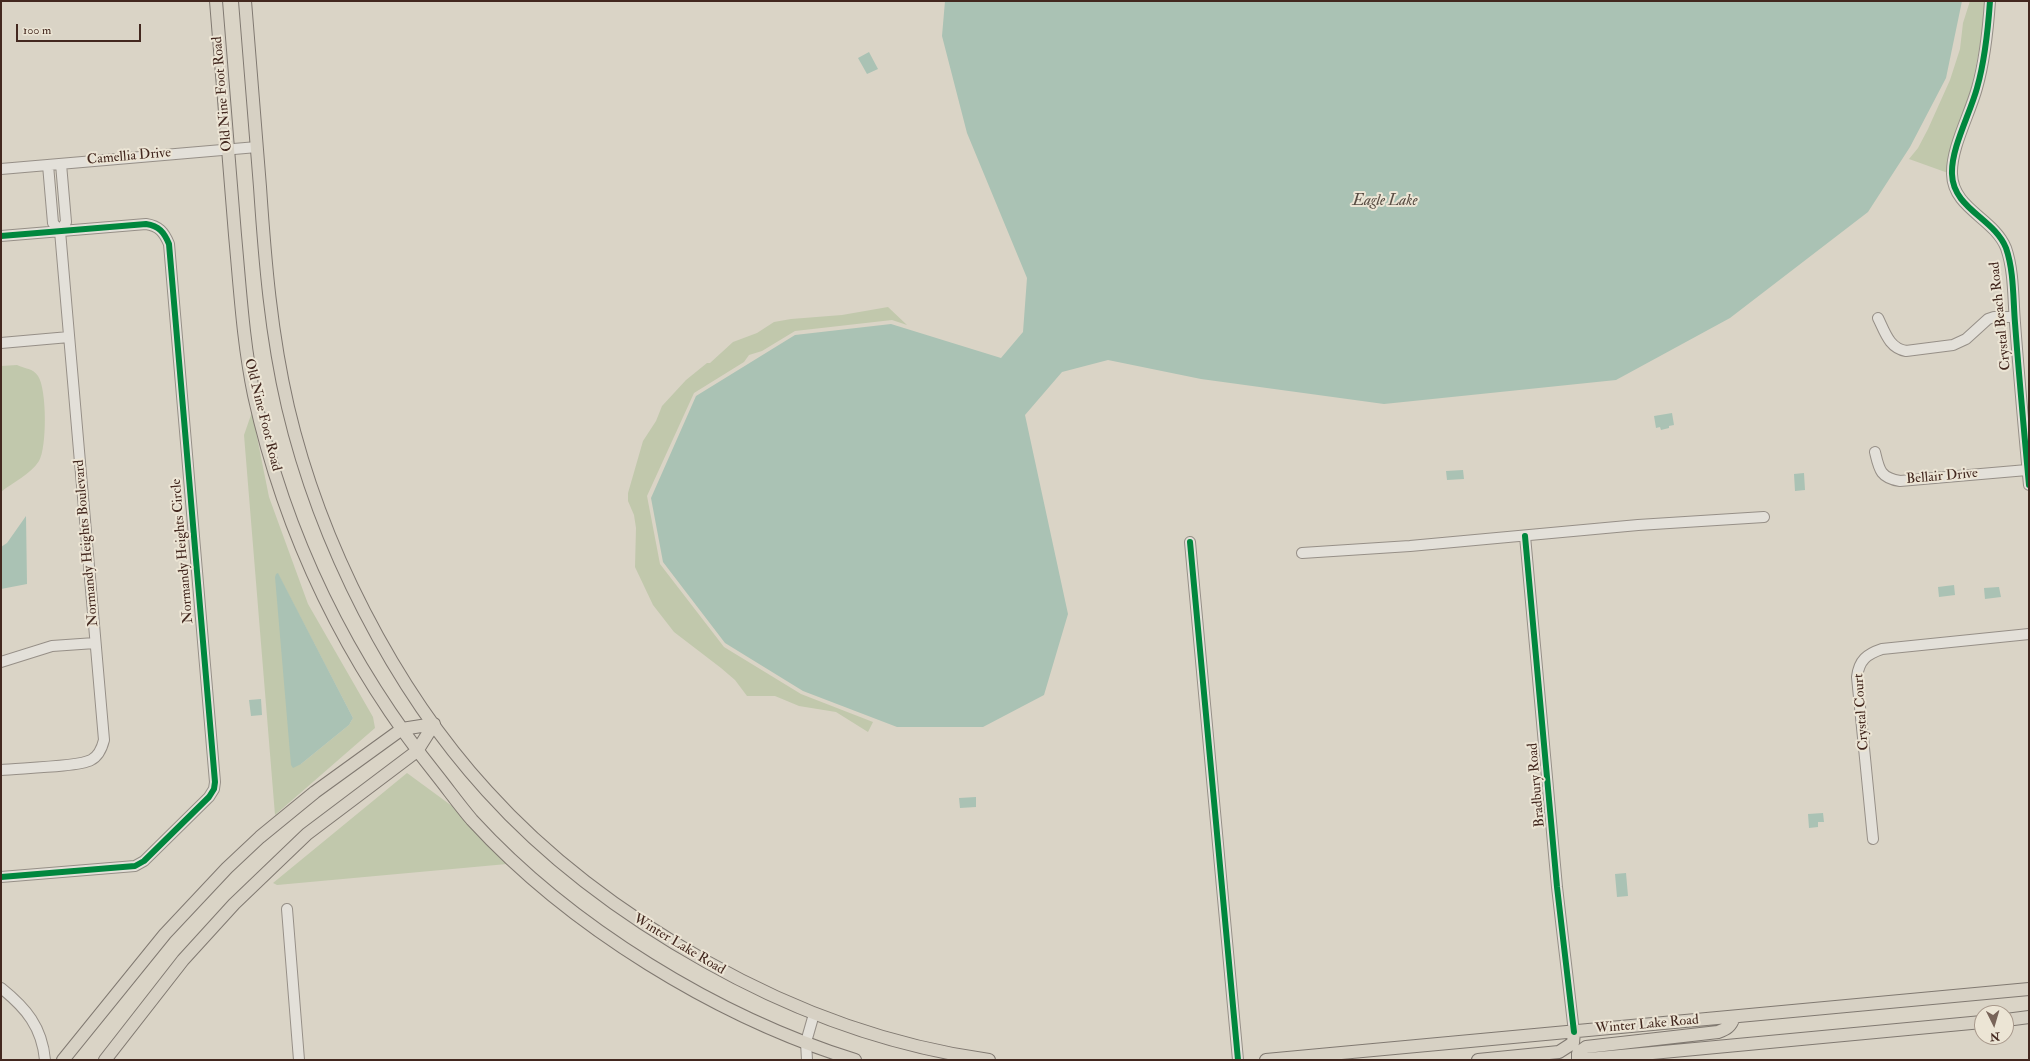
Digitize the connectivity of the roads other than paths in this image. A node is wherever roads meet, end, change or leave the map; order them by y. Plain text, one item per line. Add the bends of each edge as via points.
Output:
1 (216, 1) edge
2 (245, 1) edge
3 (1990, 1) edge
4 (257, 147) junction
5 (228, 148) junction
6 (61, 164) junction
7 (48, 165) junction
8 (1, 169) edge
9 (60, 231) junction
10 (1, 236) edge
11 (2014, 317) junction
12 (1878, 318) dead end
13 (69, 337) junction
14 (1, 343) edge
15 (1875, 452) dead end
16 (2028, 470) junction
17 (2029, 485) edge
18 (1764, 517) dead end
19 (1525, 536) junction
20 (1190, 542) dead end
21 (1302, 553) dead end
22 (2029, 634) edge
23 (95, 643) junction
24 (1, 662) edge
25 (434, 724) junction
26 (402, 729) junction
27 (417, 751) junction
28 (1, 770) edge
29 (1873, 839) dead end
30 (1, 877) edge
31 (287, 909) dead end
32 (1, 988) edge
33 (2029, 989) edge
34 (814, 1014) junction
35 (1734, 1017) junction
36 (2029, 1017) edge
37 (2014, 1019) edge
38 (1974, 1023) edge
39 (1574, 1032) junction
40 (806, 1042) junction
41 (1369, 1055) edge
42 (45, 1060) edge
43 (62, 1060) edge
44 (105, 1060) edge
45 (299, 1060) edge
46 (807, 1060) edge
47 (855, 1060) edge
48 (989, 1060) edge
49 (1238, 1060) edge
50 (1266, 1060) edge
51 (1478, 1060) edge
52 (1578, 1060) edge

1 - 5 main road, Old Nine Foot Road
2 - 4 main road, Old Nine Foot Road
3 - 11 street, Crystal Beach Road via 1983,62 1956,150 1952,174 1954,188 1961,200 1988,222 2006,247 2010,264
4 - 5 street, Camellia Drive
4 - 25 main road, Old Nine Foot Road via 273,329 287,405 300,455 326,528 350,584 387,652
5 - 6 street, Camellia Drive
5 - 26 main road, Old Nine Foot Road via 244,336 254,395 284,502 324,600 371,684
6 - 7 street, Camellia Drive
6 - 9 street, Normandy Heights Boulevard via 66,222
7 - 8 street, Camellia Drive
7 - 9 street, Normandy Heights Boulevard via 53,222
9 - 10 street, Normandy Heights Circle
9 - 13 street, Normandy Heights Boulevard
9 - 30 street, Normandy Heights Circle via 146,224 160,229 169,244 215,782 209,797 144,861 135,866
11 - 12 street via 1988,319 1966,339 1953,345 1906,352 1894,347
11 - 16 street, Crystal Beach Road
13 - 14 street
13 - 23 street, Normandy Heights Boulevard
15 - 16 street, Bellair Drive via 1880,471 1889,479 1900,481
16 - 17 street, Crystal Beach Road
18 - 19 street via 1555,531
19 - 21 street
19 - 39 street, Bradbury Road
20 - 49 street
22 - 29 street, Crystal Court via 1882,649 1863,658 1857,677
23 - 24 street via 52,646
23 - 28 street, Normandy Heights Boulevard via 104,740 97,756 83,763
25 - 26 main road
25 - 27 main road
25 - 34 main road, Winter Lake Road via 504,809 544,848 587,884 632,917 686,951 752,986
26 - 27 main road
26 - 43 main road via 315,792 227,868 165,934
27 - 40 main road via 472,819 524,870 581,917 641,959 704,996
27 - 44 main road via 307,834 252,886 183,960
31 - 45 street
32 - 42 street via 32,1018 44,1042
33 - 35 main road, Winter Lake Road
34 - 40 street
34 - 48 main road, Winter Lake Road via 904,1044
35 - 39 main road, Winter Lake Road
35 - 52 main road via 1732,1024 1718,1032 1586,1047 1578,1054
36 - 37 main road
38 - 52 main road, Winter Lake Road
39 - 41 main road, Winter Lake Road
39 - 51 main road via 1573,1043 1559,1052
40 - 46 street
40 - 47 main road
41 - 50 main road, Winter Lake Road

